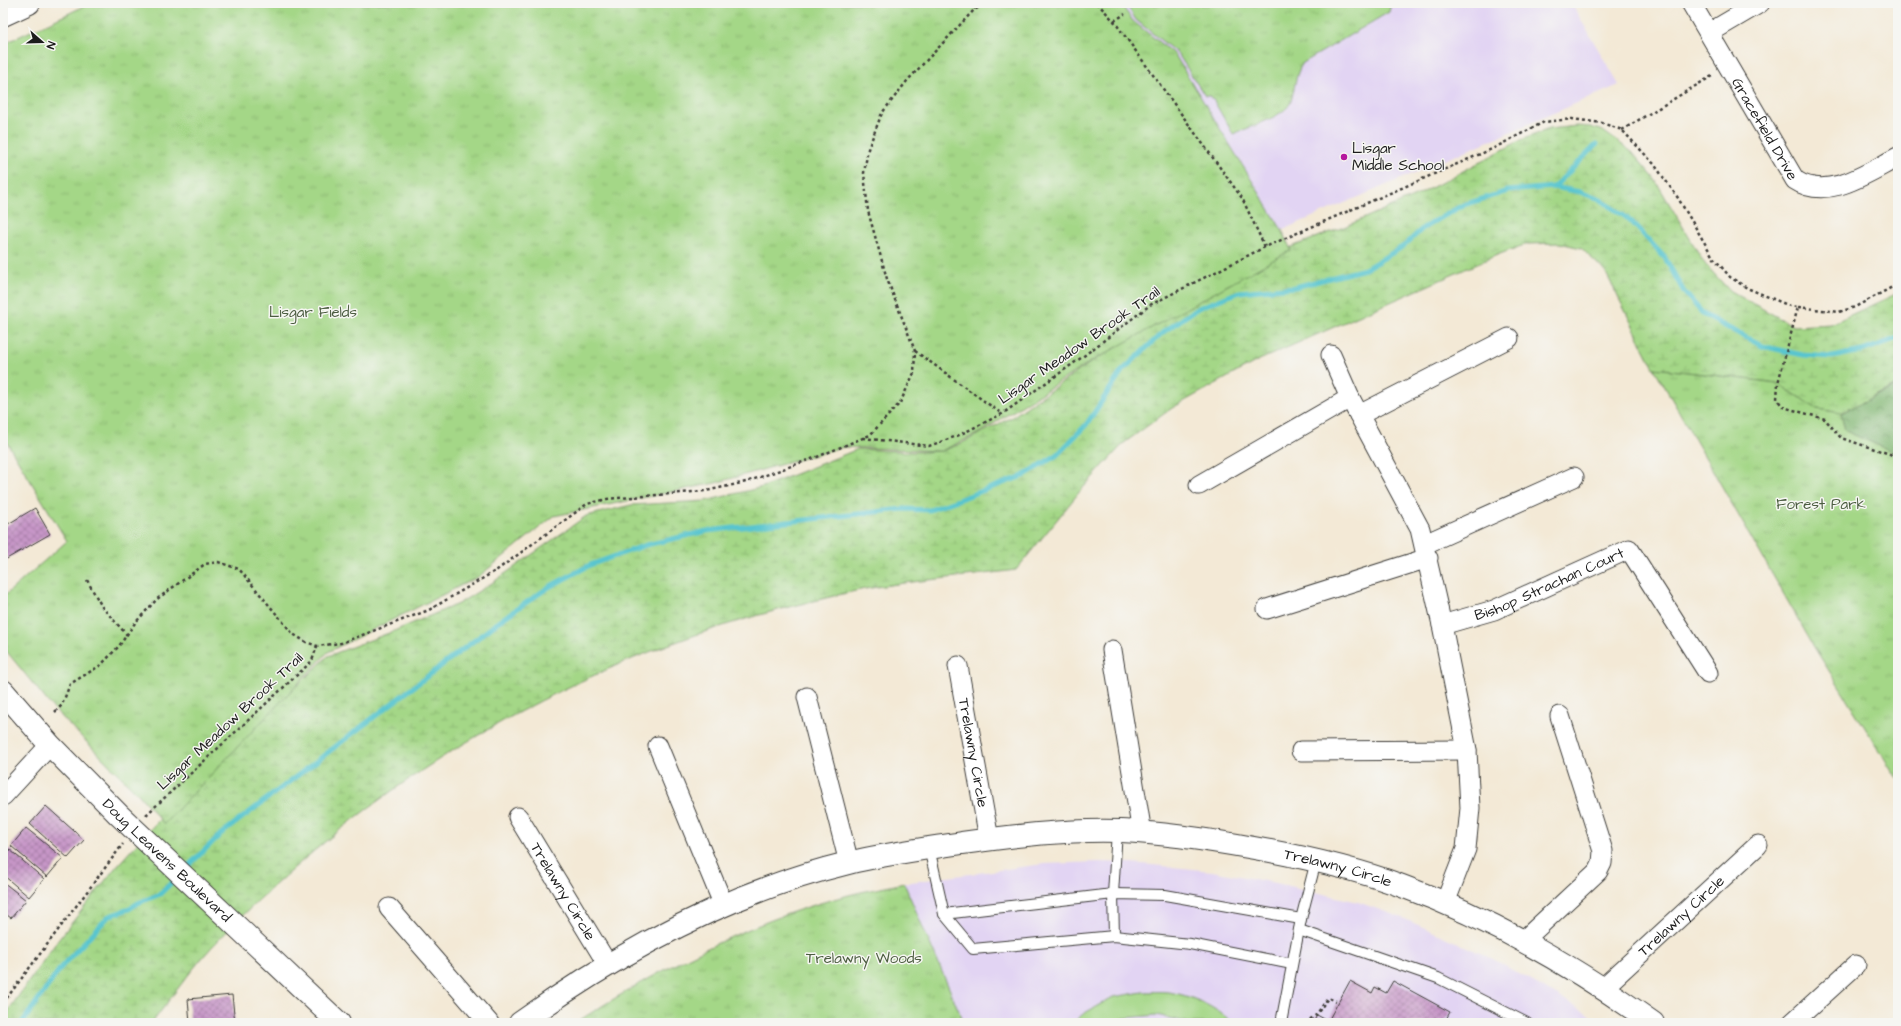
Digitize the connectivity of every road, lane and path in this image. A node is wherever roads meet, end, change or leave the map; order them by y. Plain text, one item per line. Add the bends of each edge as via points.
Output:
1 (29, 3) edge
2 (979, 3) edge
3 (987, 3) edge
4 (1097, 3) edge
5 (1691, 3) edge
6 (1760, 3) edge
7 (974, 10) junction
8 (1125, 14) dead end
9 (3, 15) edge
10 (1114, 21) junction
11 (1709, 33) junction
12 (1712, 76) dead end
13 (1622, 130) junction
14 (1898, 157) edge
15 (1265, 247) junction
16 (1898, 284) edge
17 (1798, 307) junction
18 (1509, 338) dead end
19 (915, 351) junction
20 (1331, 356) dead end
21 (1350, 398) junction
22 (1002, 414) junction
23 (1359, 414) junction
24 (862, 438) junction
25 (1898, 459) edge
26 (1574, 477) dead end
27 (1199, 484) dead end
28 (1427, 551) junction
29 (87, 580) dead end
30 (1266, 609) dead end
31 (1442, 625) junction
32 (127, 634) junction
33 (317, 646) junction
34 (1112, 650) dead end
35 (958, 666) dead end
36 (1708, 673) dead end
37 (3, 691) edge
38 (807, 697) dead end
39 (55, 712) dead end
40 (1560, 716) dead end
41 (50, 745) junction
42 (658, 746) dead end
43 (1467, 750) junction
44 (1301, 751) dead end
45 (3, 796) edge
46 (145, 816) dead end
47 (518, 817) dead end
48 (1117, 831) junction
49 (1142, 832) junction
50 (989, 839) junction
51 (124, 843) dead end
52 (1758, 845) dead end
53 (929, 848) junction
54 (1316, 861) junction
55 (849, 863) junction
56 (1113, 894) junction
57 (1445, 903) junction
58 (724, 906) junction
59 (389, 908) dead end
60 (944, 914) junction
61 (1301, 919) junction
62 (1299, 930) junction
63 (1114, 936) junction
64 (1524, 940) junction
65 (1292, 964) junction
66 (608, 965) junction
67 (1856, 965) dead end
68 (1604, 987) junction
69 (1336, 1001) dead end
70 (3, 1003) edge
71 (339, 1023) edge
72 (489, 1023) edge
73 (520, 1023) edge
74 (1280, 1023) edge
75 (1305, 1023) edge
76 (1527, 1023) edge
77 (1653, 1023) edge
78 (1792, 1023) edge

1 - 9 street
2 - 7 path
3 - 7 path
4 - 10 path
5 - 11 street, Gracefield Drive
6 - 11 street
7 - 19 path via 906,81 882,113 868,149 864,173 868,211 887,279
8 - 10 path
10 - 15 path via 1242,198
11 - 14 street, Gracefield Drive via 1796,180 1804,186 1815,189 1834,187
12 - 13 path
13 - 15 path, Lisgar Meadow Brook Trail via 1602,123 1572,119 1544,122 1492,149
13 - 17 path, Lisgar Meadow Brook Trail via 1654,164 1678,198 1713,257 1730,277 1747,288
15 - 22 path, Lisgar Meadow Brook Trail via 1150,305
16 - 17 path, Lisgar Meadow Brook Trail via 1856,307 1839,312
17 - 25 path via 1778,383 1777,399 1783,407 1825,419 1841,438
18 - 23 street
19 - 22 path
19 - 24 path via 914,373 900,403 870,435
20 - 21 street
21 - 23 street
21 - 27 street
22 - 24 path, Lisgar Meadow Brook Trail via 957,436 929,446
23 - 28 street via 1420,529
24 - 33 path, Lisgar Meadow Brook Trail via 746,482 706,491 607,499 588,504 497,570 430,610 341,643
26 - 28 street
28 - 30 street
28 - 31 street
29 - 32 path via 102,607
31 - 36 street, Bishop Strachan Court via 1494,610 1629,549
31 - 43 street
32 - 33 path via 157,599 205,564 218,562 239,569 293,634
32 - 39 path via 120,646 101,665 70,684 62,704
33 - 46 path, Lisgar Meadow Brook Trail via 312,661
34 - 49 street
35 - 50 street, Trelawny Circle
37 - 41 street, Doug Leavens Boulevard
38 - 55 street
40 - 64 street via 1603,851 1602,863 1598,871
41 - 45 street
41 - 71 street, Doug Leavens Boulevard via 119,815
42 - 58 street
43 - 44 street
43 - 57 street via 1470,808 1466,849
47 - 66 street, Trelawny Circle
48 - 49 street, Trelawny Circle
48 - 50 street, Trelawny Circle via 1058,832
48 - 56 lane
49 - 54 street, Trelawny Circle via 1204,840
50 - 53 street, Trelawny Circle
51 - 70 path
52 - 68 street, Trelawny Circle
53 - 55 street, Trelawny Circle
53 - 60 lane
54 - 57 street, Trelawny Circle via 1382,878
54 - 61 lane
55 - 58 street, Trelawny Circle via 812,873
56 - 60 lane
56 - 61 lane via 1166,895
56 - 63 lane
57 - 64 street, Trelawny Circle
58 - 66 street, Trelawny Circle via 661,935
59 - 72 street
60 - 63 lane via 973,949
61 - 62 lane
62 - 65 lane
62 - 76 lane via 1438,978
63 - 65 lane via 1190,944
64 - 68 street, Trelawny Circle
65 - 74 lane
66 - 73 street, Trelawny Circle
67 - 78 street
68 - 77 street, Trelawny Circle
69 - 75 path via 1328,998 1316,1015

